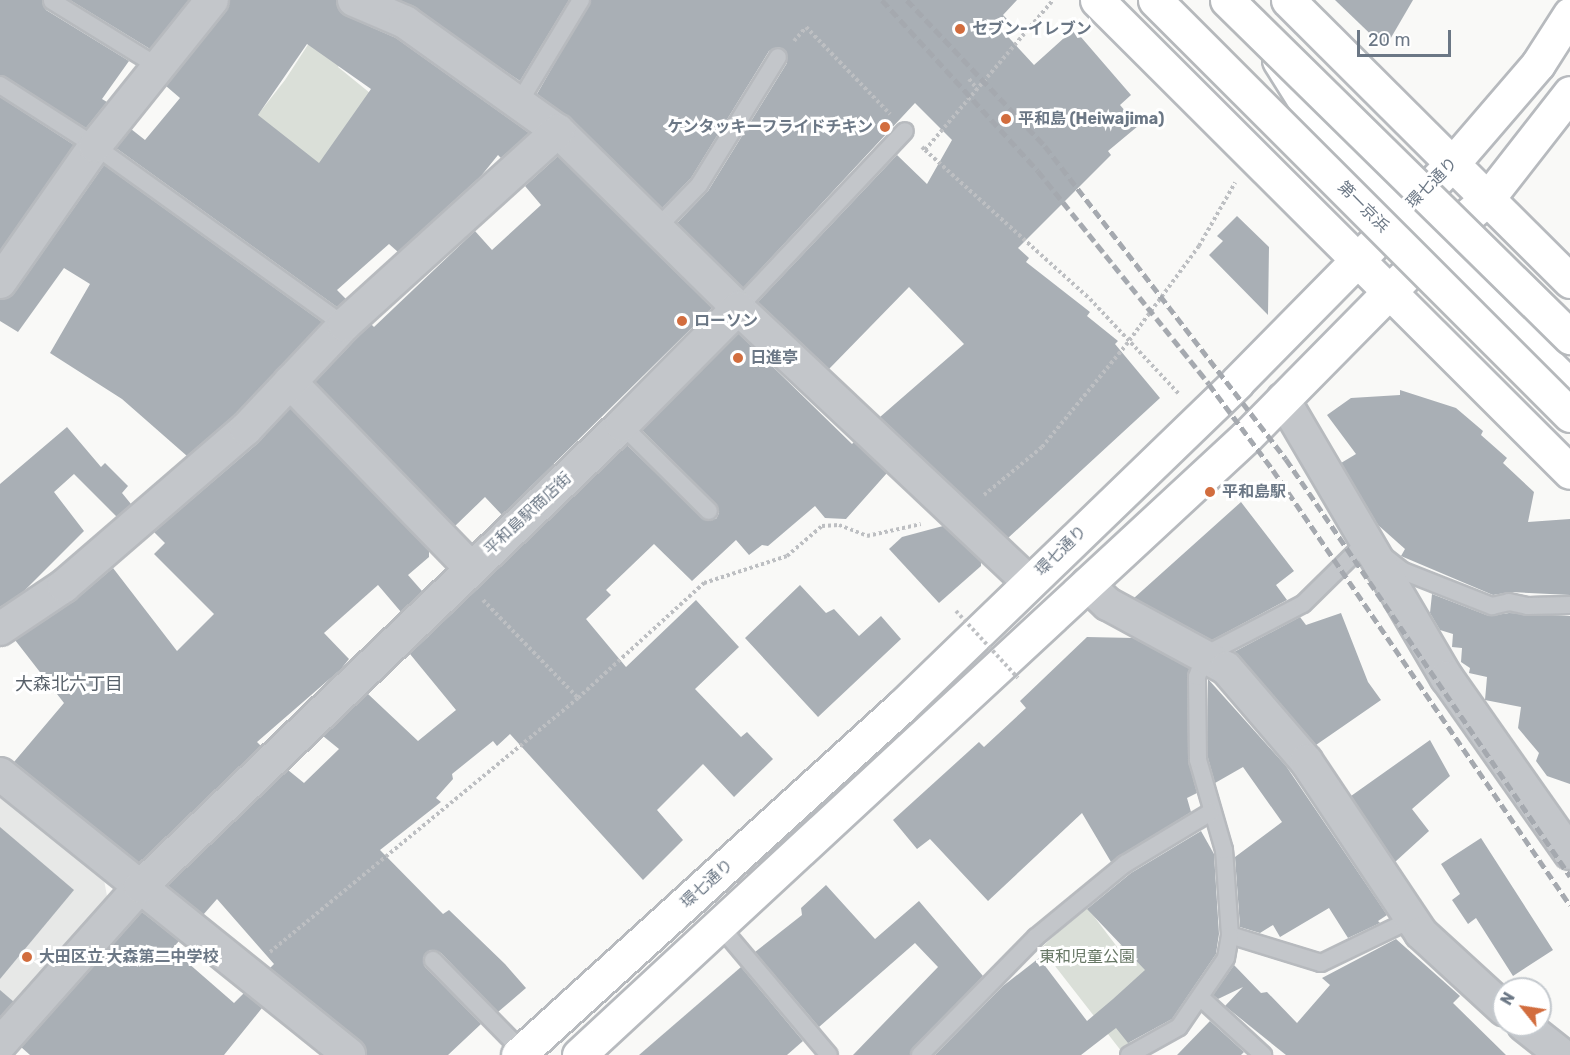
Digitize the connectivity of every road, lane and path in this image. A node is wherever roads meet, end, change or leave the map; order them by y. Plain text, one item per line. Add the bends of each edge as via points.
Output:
1 (212, 0) edge
2 (354, 0) edge
3 (581, 0) edge
4 (1053, 0) edge
5 (1097, 0) edge
6 (1155, 0) edge
7 (1227, 0) edge
8 (1241, 0) edge
9 (1288, 0) edge
10 (1566, 0) edge
11 (52, 1) edge
12 (1570, 3) edge
13 (1570, 14) edge
14 (806, 27) dead end
15 (778, 57) dead end
16 (159, 67) junction
17 (969, 79) dead end
18 (0, 85) edge
19 (977, 89) junction
20 (1570, 93) edge
21 (520, 101) junction
22 (905, 131) junction
23 (558, 132) junction
24 (95, 146) junction
25 (925, 150) junction
26 (1452, 164) junction
27 (1238, 177) dead end
28 (1488, 198) junction
29 (1404, 211) junction
30 (657, 228) junction
31 (1437, 243) junction
32 (1355, 260) junction
33 (1570, 281) edge
34 (0, 282) edge
35 (1388, 292) junction
36 (738, 308) junction
37 (344, 325) junction
38 (1570, 337) edge
39 (1128, 341) junction
40 (290, 382) junction
41 (1570, 386) edge
42 (1283, 399) junction
43 (1570, 414) edge
44 (1201, 417) junction
45 (622, 425) junction
46 (1570, 472) edge
47 (709, 511) dead end
48 (959, 516) junction
49 (1366, 542) junction
50 (466, 572) junction
51 (1029, 582) junction
52 (1087, 584) junction
53 (1570, 605) edge
54 (956, 611) dead end
55 (0, 629) edge
56 (1205, 655) junction
57 (1018, 678) dead end
58 (578, 698) junction
59 (0, 774) edge
60 (1211, 812) junction
61 (1570, 853) edge
62 (140, 887) junction
63 (1410, 920) junction
64 (719, 925) junction
65 (1230, 935) junction
66 (433, 960) dead end
67 (244, 973) junction
68 (1200, 997) junction
69 (1492, 998) edge
70 (1538, 1037) edge
71 (0, 1044) edge
72 (813, 1049) edge
73 (520, 1053) edge
74 (1556, 1053) edge
75 (349, 1055) edge
76 (579, 1055) edge
77 (829, 1055) edge
78 (920, 1055) edge
79 (1129, 1055) edge
80 (1263, 1055) edge

1 - 16 street
2 - 21 street via 405,22
3 - 21 lane
4 - 19 path
5 - 32 main road
6 - 43 main road, 第一京浜, bridge
7 - 38 main road, bridge
8 - 29 main road via 1316,119
9 - 26 main road
10 - 12 street
11 - 16 lane
13 - 26 main road, 環七通り via 1538,64
14 - 22 path
15 - 30 lane via 699,185
16 - 24 street
17 - 19 path
18 - 24 lane
19 - 25 path
20 - 28 main road
21 - 23 street
22 - 25 path
22 - 36 lane, 平和島駅商店街
23 - 30 street
23 - 37 street
24 - 34 street
24 - 37 lane
25 - 39 path via 1090,299
26 - 28 main road
26 - 29 main road, 環七通り
27 - 39 path via 1199,246
28 - 31 main road
28 - 33 main road
29 - 31 main road
29 - 32 main road, 環七通り
30 - 36 street
31 - 35 main road
31 - 41 main road
32 - 35 main road
32 - 44 main road, 環七通り
35 - 42 main road
35 - 46 main road
36 - 45 street, 平和島駅商店街
36 - 48 street
37 - 40 street
39 - 44 path
39 - 48 path via 1042,447
40 - 50 street
40 - 55 street via 246,429 64,586
42 - 49 street
42 - 52 main road
44 - 51 main road, 環七通り
45 - 47 lane
45 - 50 street, 平和島駅商店街
48 - 51 street
48 - 58 path via 867,536 839,525 822,526 788,556 704,583
49 - 53 lane via 1403,571 1492,606 1509,602 1528,606
49 - 56 lane via 1303,604
49 - 61 street via 1448,678
50 - 58 path
50 - 62 street, 平和島駅商店街
51 - 73 main road, 環七通り via 901,707
52 - 56 street via 1108,604
52 - 64 main road
54 - 57 path, bridge
56 - 60 lane via 1197,677 1198,760
56 - 63 street via 1226,668 1306,761
58 - 67 path
59 - 62 street
60 - 65 lane via 1224,850
60 - 78 lane via 1125,864 1036,937
62 - 67 street
62 - 71 street, 平和島駅商店街
63 - 65 lane via 1321,963
63 - 69 street
64 - 72 lane
64 - 76 main road
65 - 68 lane via 1226,958
66 - 73 lane
67 - 75 street
68 - 79 lane via 1179,1027
68 - 80 lane
70 - 74 street
72 - 77 lane

